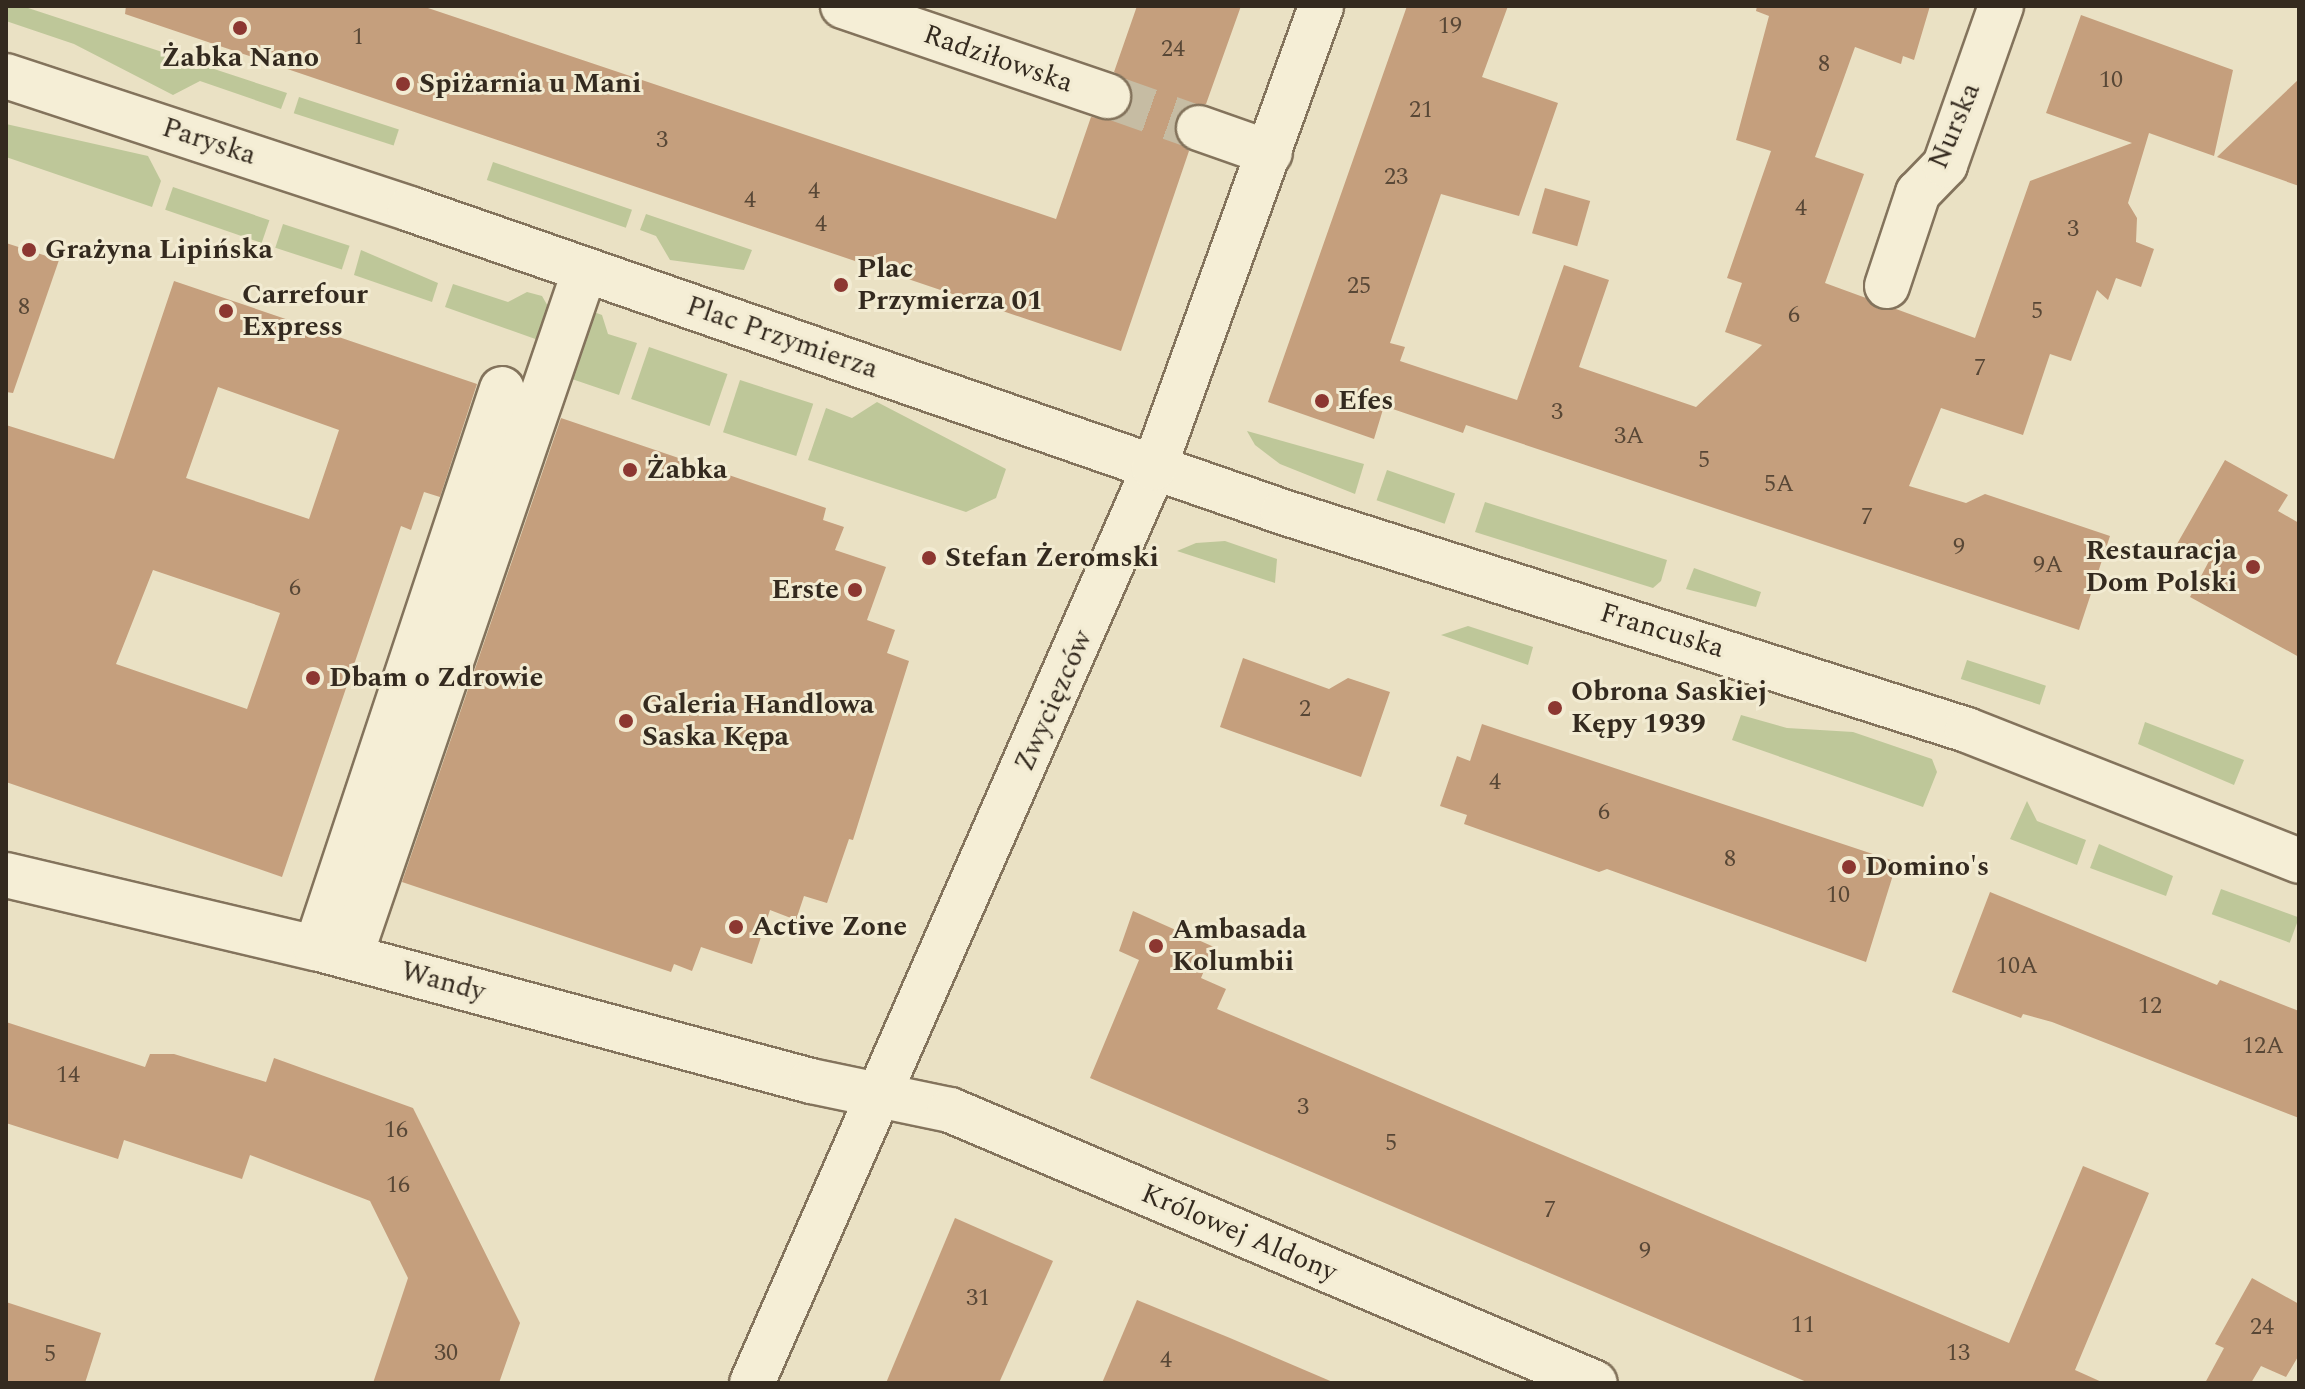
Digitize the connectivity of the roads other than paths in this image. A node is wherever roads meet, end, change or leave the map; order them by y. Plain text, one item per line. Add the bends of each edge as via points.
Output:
1 (843, 6) edge
2 (1321, 6) edge
3 (2001, 6) edge
4 (6, 76) edge
5 (1108, 96) tunnel mouth
6 (1199, 128) tunnel mouth
7 (1270, 153) junction
8 (410, 209) joint
9 (585, 270) junction
10 (1887, 286) dead end
11 (502, 389) dead end
12 (1154, 468) junction
13 (2299, 861) edge
14 (6, 875) edge
15 (333, 953) junction
16 (879, 1095) junction
17 (752, 1383) edge
18 (1595, 1383) edge

1 - 5 street, Radziłowska
2 - 7 street, Zwycięzców
3 - 10 street, Nurska via 1945,165 1918,193
4 - 8 street, Paryska
6 - 7 street
7 - 12 street, Zwycięzców
8 - 9 street, Plac Przymierza
9 - 12 street, Plac Przymierza
9 - 15 street
11 - 15 street
12 - 13 street, Francuska via 1967,730
12 - 16 street, Zwycięzców
14 - 15 street, Wandy
15 - 16 street, Wandy
16 - 17 street, Zwycięzców
16 - 18 street, Królowej Aldony via 950,1110

